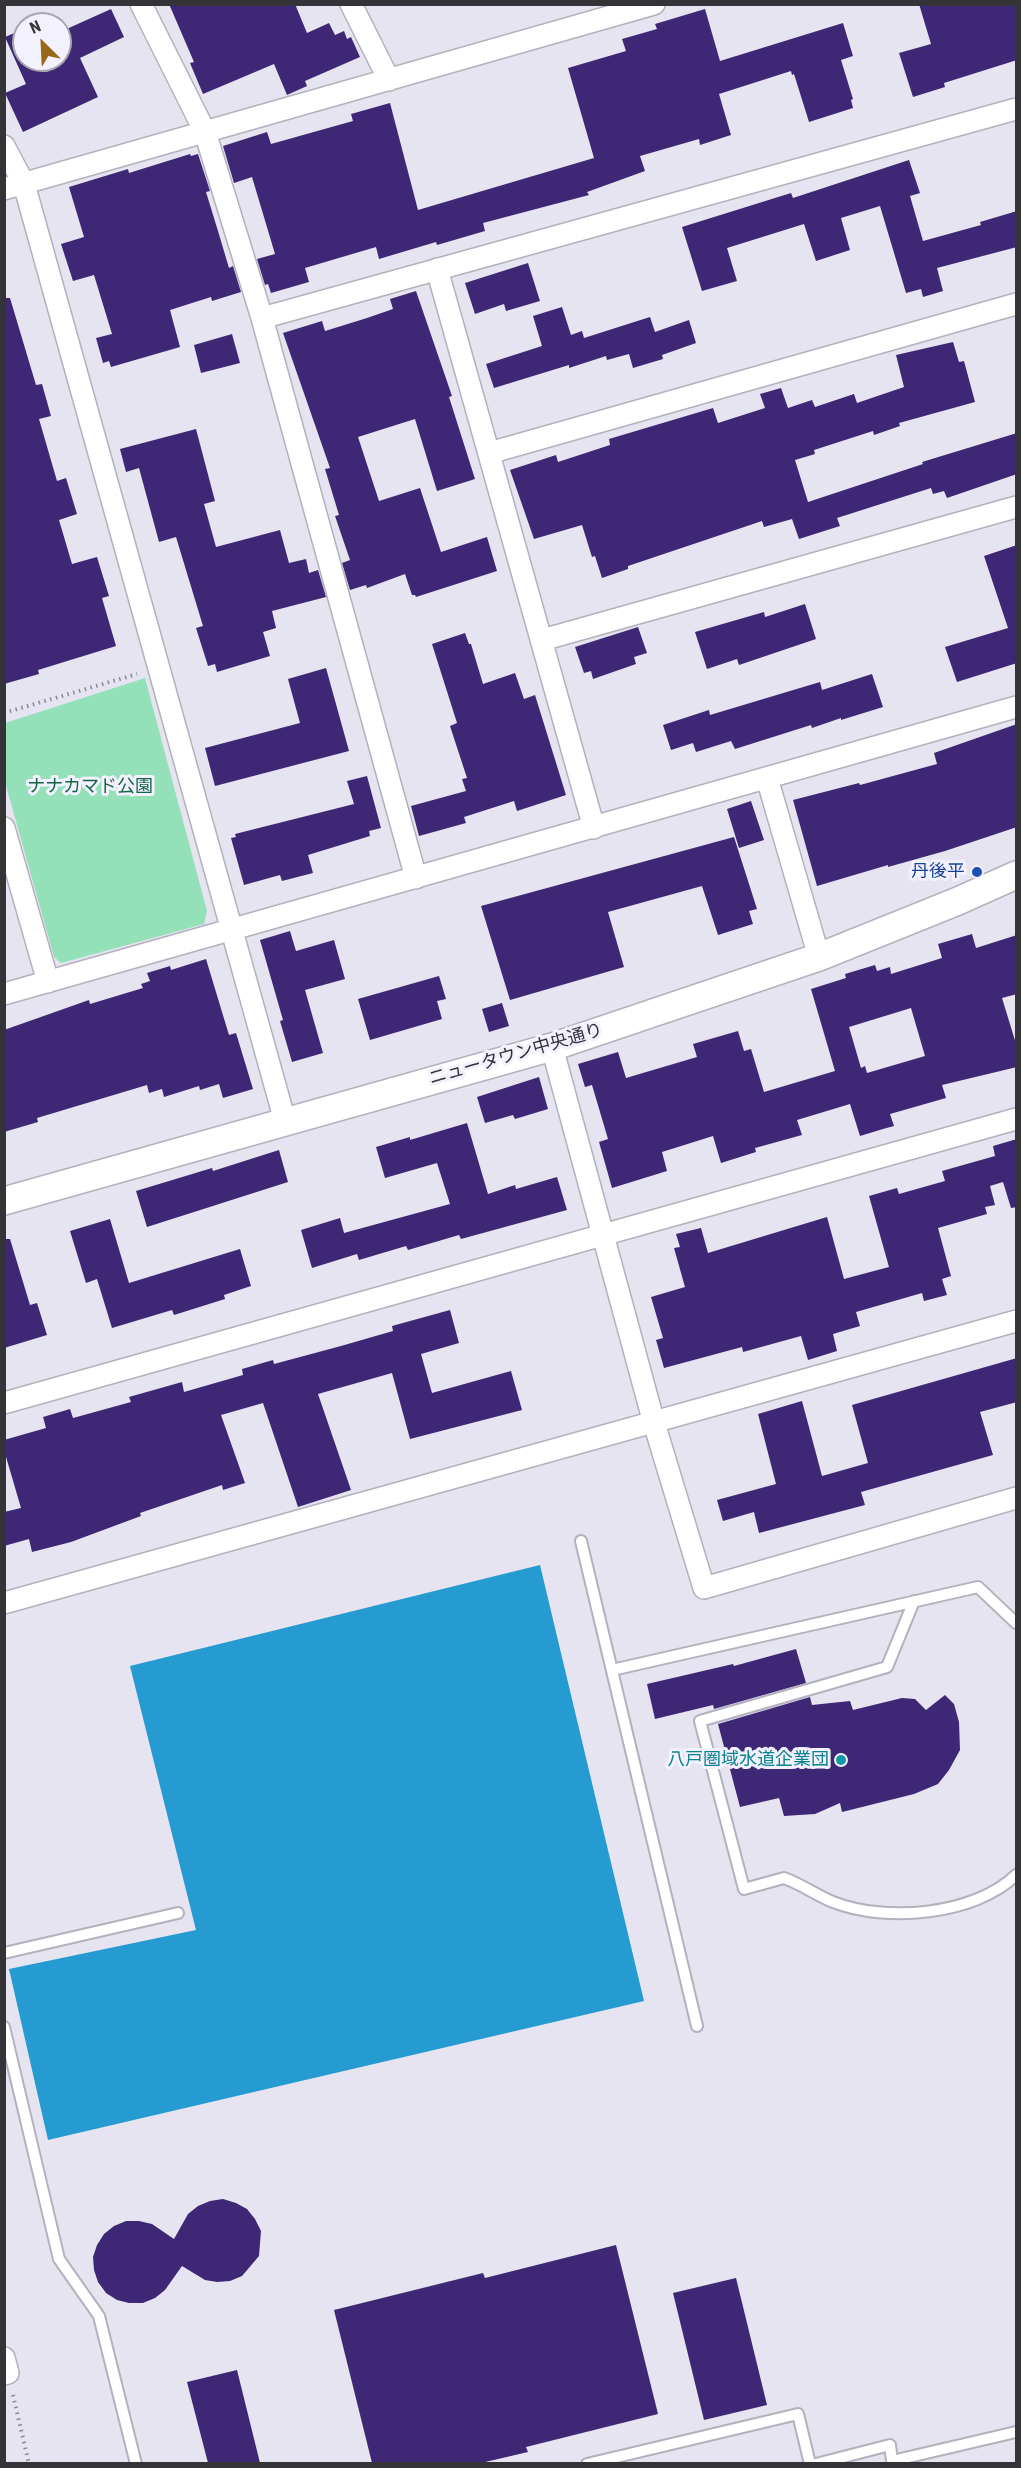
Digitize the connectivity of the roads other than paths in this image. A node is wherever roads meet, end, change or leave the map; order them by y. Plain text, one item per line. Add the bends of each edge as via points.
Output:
1 (141, 4) edge
2 (351, 4) edge
3 (654, 4) edge
4 (389, 80) junction
5 (1017, 108) edge
6 (205, 132) junction
7 (4, 146) edge
8 (14, 187) edge
9 (437, 269) junction
10 (1017, 304) edge
11 (262, 318) junction
12 (489, 453) junction
13 (1017, 507) edge
14 (542, 640) junction
15 (1017, 707) edge
16 (766, 778) junction
17 (4, 828) edge
18 (594, 828) junction
19 (1017, 875) edge
20 (416, 878) junction
21 (233, 931) junction
22 (819, 957) junction
23 (48, 982) junction
24 (4, 994) edge
25 (552, 1047) junction
26 (1017, 1119) edge
27 (285, 1121) junction
28 (4, 1201) edge
29 (604, 1236) junction
30 (1017, 1321) edge
31 (4, 1403) edge
32 (654, 1423) junction
33 (1017, 1498) edge
34 (581, 1541) dead end
35 (914, 1601) junction
36 (4, 1603) edge
37 (1017, 1623) edge
38 (612, 1670) junction
39 (1017, 1875) edge
40 (178, 1913) dead end
41 (4, 1953) edge
42 (697, 2026) dead end
43 (4, 2027) edge
44 (1017, 2432) edge
45 (892, 2462) edge
46 (136, 2463) edge
47 (587, 2463) edge
48 (810, 2463) edge
49 (816, 2463) edge

1 - 6 street
2 - 4 street
3 - 4 street
4 - 6 street
5 - 9 street
6 - 8 street
6 - 11 street
7 - 8 street
8 - 21 street
9 - 11 street
9 - 12 street
10 - 12 street
11 - 20 street
12 - 14 street
13 - 14 street
14 - 18 street
15 - 16 street
16 - 18 street
16 - 22 street
17 - 23 street
18 - 20 street
19 - 22 street, ニュータウン中央通り
20 - 21 street
21 - 23 street
21 - 27 street
22 - 25 street, ニュータウン中央通り
23 - 24 street
25 - 27 street, ニュータウン中央通り
25 - 29 street
26 - 29 street
27 - 28 street, ニュータウン中央通り
29 - 31 street
29 - 32 street
30 - 32 street
32 - 33 street via 704,1588
32 - 36 street
34 - 38 lane
35 - 37 lane via 978,1587
35 - 38 lane
35 - 39 lane via 887,1667 700,1721 744,1890 784,1878 834,1902 883,1913 922,1914 969,1902
38 - 42 lane
40 - 41 lane
43 - 46 lane via 59,2259 99,2316
44 - 45 lane
45 - 49 lane via 890,2445
47 - 48 lane via 798,2415

